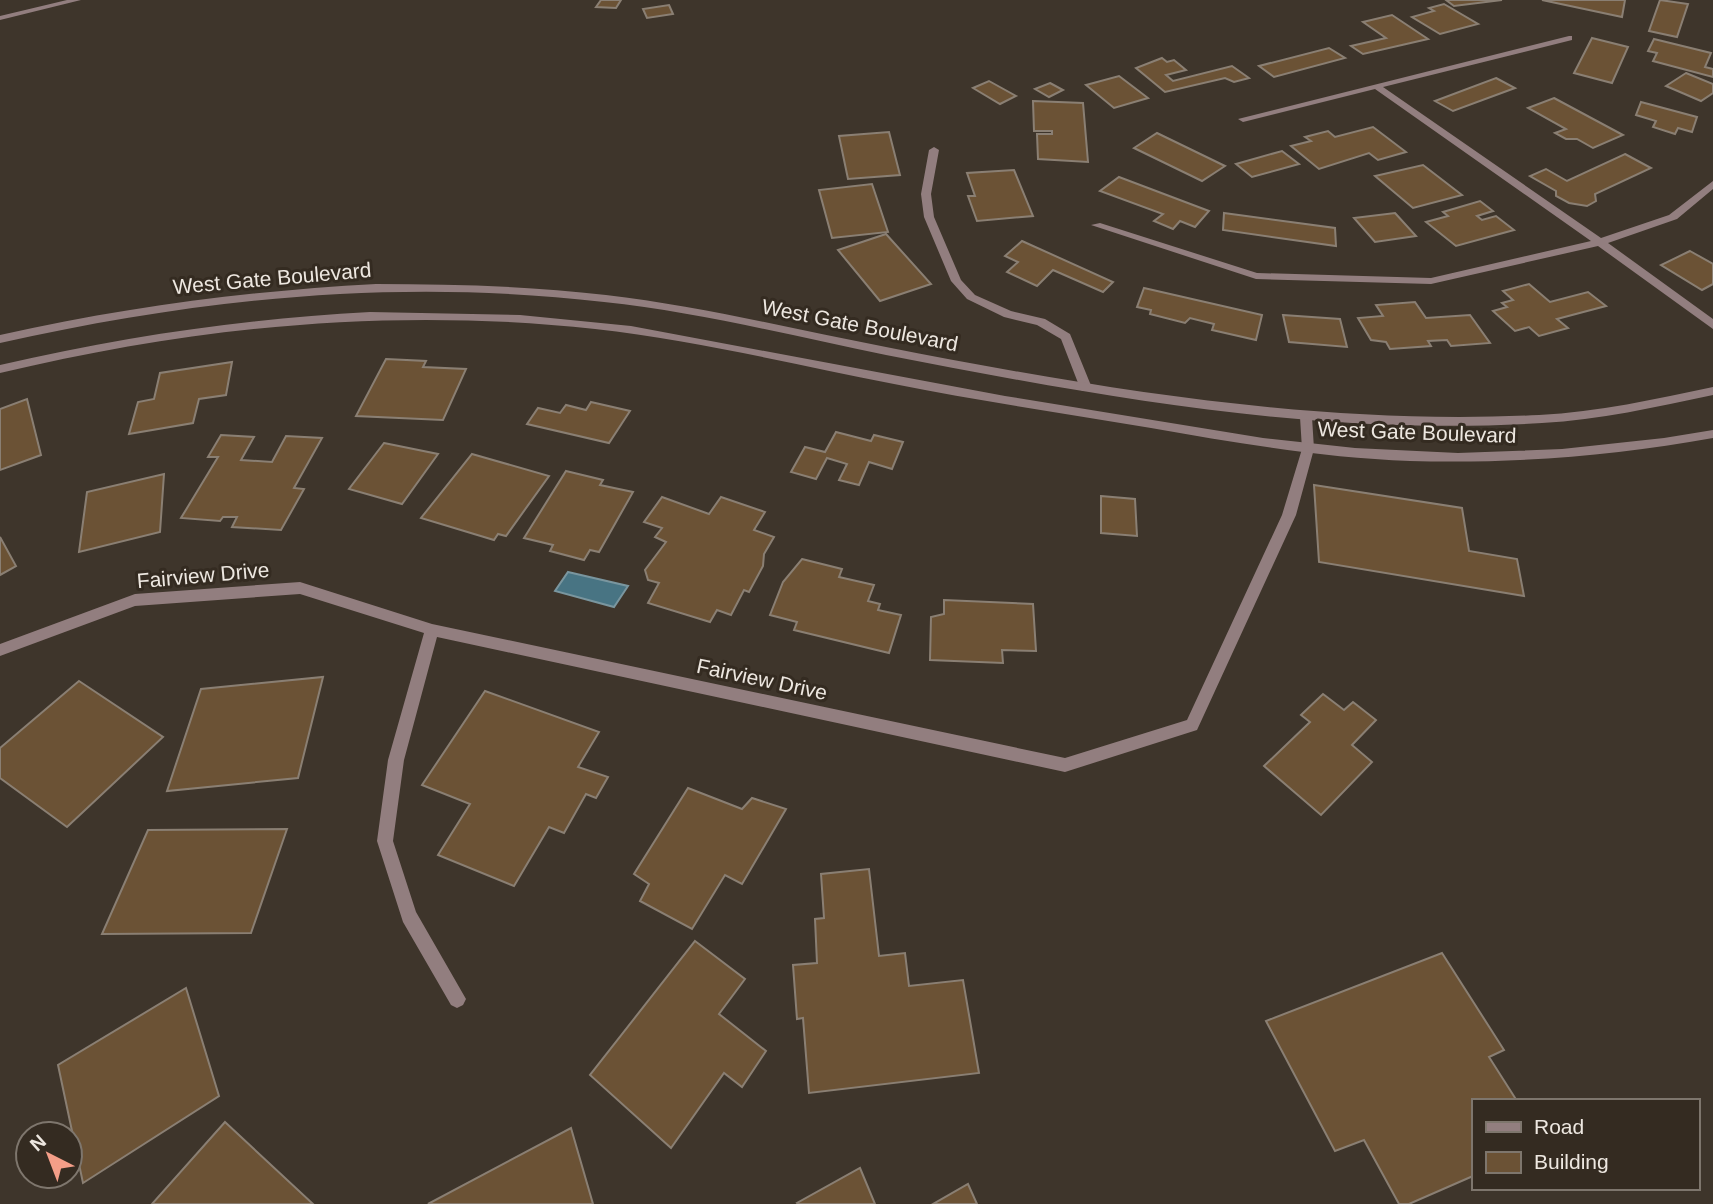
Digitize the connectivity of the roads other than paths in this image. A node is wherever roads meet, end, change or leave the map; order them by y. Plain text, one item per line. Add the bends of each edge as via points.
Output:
1 (76, 0) edge
2 (0, 18) edge
3 (1569, 38) dead end
4 (1378, 87) junction
5 (1243, 119) dead end
6 (934, 150) dead end
7 (1713, 184) edge
8 (1096, 225) dead end
9 (1600, 242) junction
10 (1713, 325) edge
11 (0, 339) edge
12 (0, 369) edge
13 (1087, 388) junction
14 (1713, 391) edge
15 (1306, 417) junction
16 (1713, 434) edge
17 (1308, 449) junction
18 (432, 630) junction
19 (0, 650) edge
20 (457, 999) dead end

1 - 2 street
3 - 4 street
4 - 5 street
4 - 9 street
6 - 13 street via 926,194 929,218 956,281 971,297 1008,314 1041,322 1066,337
7 - 9 street via 1673,217
8 - 9 street via 1256,276 1431,281
9 - 10 street
11 - 13 street, West Gate Boulevard via 81,320 212,299 342,287 476,289 605,298
12 - 17 street, West Gate Boulevard via 76,349 208,328 336,317 467,315 597,325 896,381
13 - 15 street, West Gate Boulevard
14 - 15 street, West Gate Boulevard via 1633,408 1545,419 1426,423
15 - 17 street, Fairview Drive
16 - 17 street, West Gate Boulevard via 1570,454 1434,456
17 - 18 street, Fairview Drive via 1289,515 1192,725 1065,765
18 - 19 street, Fairview Drive via 300,588 135,600
18 - 20 street via 396,760 385,841 409,916

